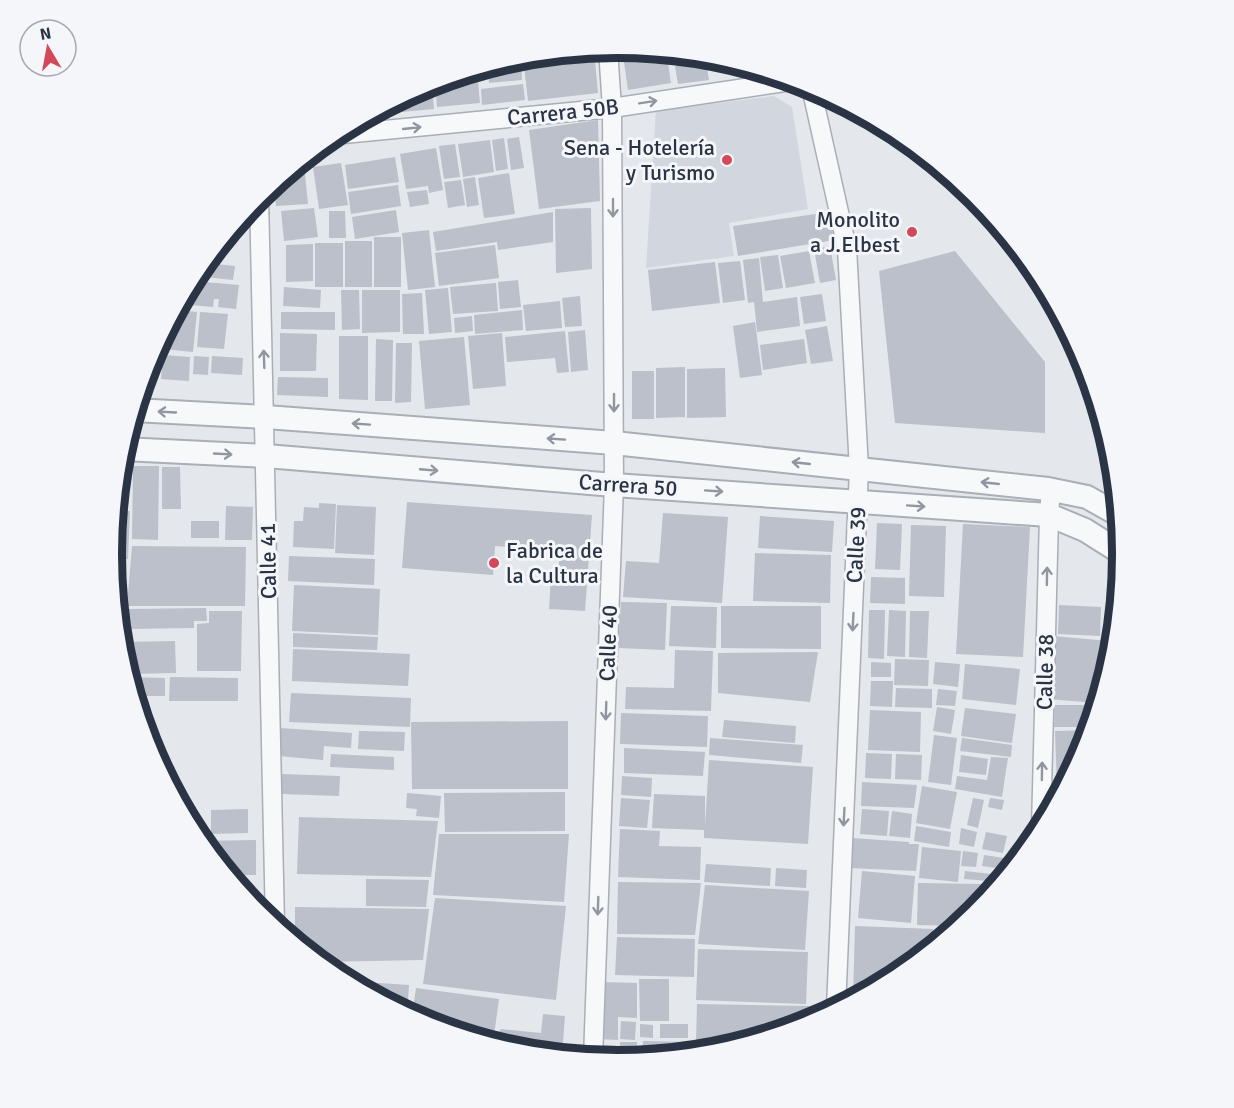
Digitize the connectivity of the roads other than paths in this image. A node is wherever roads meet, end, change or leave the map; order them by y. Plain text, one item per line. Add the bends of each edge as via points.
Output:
1 (609, 59) edge
2 (772, 84) edge
3 (815, 100) edge
4 (612, 108) junction
5 (357, 133) edge
6 (259, 212) edge
7 (143, 410) edge
8 (266, 417) junction
9 (614, 443) junction
10 (133, 449) edge
11 (266, 456) junction
12 (859, 469) junction
13 (614, 485) junction
14 (1051, 489) junction
15 (858, 501) junction
16 (1110, 510) edge
17 (1049, 515) junction
18 (1112, 547) edge
19 (1042, 809) edge
20 (275, 912) edge
21 (836, 998) edge
22 (593, 1049) edge

1 - 4 street, Calle 40
4 -> 2 street, Carrera 50B
3 - 12 street, Calle 39 via 847,248
5 -> 4 street, Carrera 50B
4 -> 9 street, Calle 40
8 -> 6 street, Calle 41
8 -> 7 street, Carrera 50
9 -> 8 street, Carrera 50
8 - 11 street, Calle 41
12 -> 9 street, Carrera 50
9 - 13 street, Calle 40
10 -> 11 street, Carrera 50
11 -> 13 street, Carrera 50
11 - 20 street, Calle 41
14 -> 12 street, Carrera 50
12 - 15 street, Calle 39
13 -> 15 street, Carrera 50
13 -> 22 street, Calle 40
14 - 16 street, Carrera 50 via 1087,497
14 - 17 street, Calle 38
15 -> 17 street, Carrera 50
15 -> 21 street, Calle 39
17 - 18 street, Carrera 50
19 -> 17 street, Calle 38

